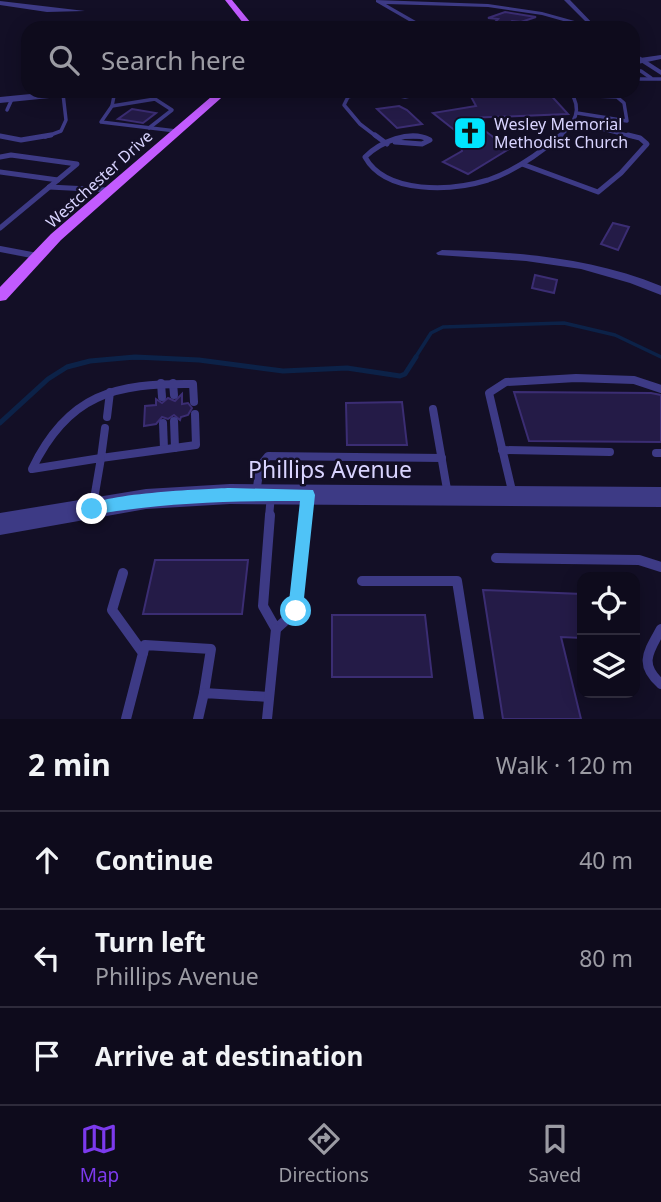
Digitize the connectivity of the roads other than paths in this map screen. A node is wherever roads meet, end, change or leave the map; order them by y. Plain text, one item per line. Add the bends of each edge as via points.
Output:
1 (228, 0) edge
2 (567, 0) edge
3 (379, 1) edge
4 (0, 3) edge
5 (82, 11) dead end
6 (580, 14) junction
7 (558, 18) junction
8 (248, 21) edge
9 (413, 21) edge
10 (569, 21) edge
11 (588, 21) edge
12 (661, 57) edge
13 (640, 58) edge
14 (640, 60) edge
15 (644, 60) junction
16 (640, 71) edge
17 (661, 73) edge
18 (651, 78) junction
19 (640, 79) edge
20 (661, 79) edge
21 (22, 98) edge
22 (63, 98) edge
23 (114, 98) edge
24 (216, 98) edge
25 (348, 98) edge
26 (574, 98) edge
27 (619, 98) edge
28 (12, 99) junction
29 (0, 100) edge
30 (112, 106) junction
31 (7, 110) dead end
32 (577, 113) junction
33 (572, 122) junction
34 (149, 128) junction
35 (176, 131) junction
36 (0, 136) edge
37 (395, 142) junction
38 (387, 144) junction
39 (0, 157) edge
40 (522, 164) junction
41 (0, 172) edge
42 (58, 180) junction
43 (49, 187) junction
44 (110, 190) junction
45 (0, 229) edge
46 (0, 249) edge
47 (442, 253) dead end
48 (38, 256) junction
49 (661, 291) edge
50 (0, 296) edge
51 (161, 383) junction
52 (173, 383) junction
53 (661, 389) edge
54 (110, 392) junction
55 (174, 395) dead end
56 (162, 397) dead end
57 (194, 402) dead end
58 (433, 409) dead end
59 (195, 414) dead end
60 (107, 417) dead end
61 (174, 421) dead end
62 (163, 423) dead end
63 (105, 428) dead end
64 (175, 448) junction
65 (164, 449) junction
66 (502, 450) junction
67 (610, 452) dead end
68 (101, 458) junction
69 (442, 458) junction
70 (263, 495) junction
71 (308, 495) junction
72 (448, 496) junction
73 (513, 496) junction
74 (661, 497) edge
75 (92, 509) junction
76 (0, 524) edge
77 (496, 558) dead end
78 (661, 567) edge
79 (123, 573) dead end
80 (362, 581) dead end
81 (276, 629) junction
82 (661, 629) edge
83 (143, 653) junction
84 (661, 684) edge
85 (204, 693) junction
86 (269, 697) junction
87 (126, 719) edge
88 (198, 719) edge
89 (267, 719) edge
90 (479, 719) edge

1 - 8 main road
2 - 6 street
3 - 7 street via 464,5
3 - 9 street
4 - 5 street
6 - 7 street
6 - 11 street
7 - 10 street
12 - 15 street
13 - 15 street
14 - 15 street
15 - 17 street
16 - 18 lane
18 - 19 lane
18 - 20 lane
21 - 28 street
22 - 36 lane via 66,120 61,131 15,140
23 - 30 lane
24 - 35 main road, Westchester Drive
25 - 38 lane via 344,105 360,124
26 - 32 lane
27 - 32 lane via 627,121
28 - 29 street
28 - 31 lane
30 - 34 lane via 102,122
30 - 34 lane via 155,99 172,110
32 - 33 lane
33 - 40 lane
33 - 40 lane via 640,138 647,144 598,192
34 - 35 lane
35 - 44 main road, Westchester Drive
37 - 37 lane via 422,144 430,140 419,135
37 - 38 lane
38 - 40 lane via 371,150 365,157 367,166 374,174 398,182 465,184
39 - 42 lane via 76,164
41 - 42 lane
42 - 43 lane
43 - 44 lane
43 - 45 lane
44 - 48 main road, Westchester Drive
46 - 48 lane
47 - 49 street via 552,258 626,276
48 - 50 main road, Westchester Drive
51 - 52 lane
51 - 54 lane
51 - 56 lane
52 - 55 lane
52 - 57 lane via 193,384
53 - 66 lane via 634,380 506,382 489,393
54 - 60 lane
54 - 68 lane via 71,412 47,439 32,469
58 - 69 lane
59 - 64 lane via 196,445
61 - 64 lane
62 - 65 lane
63 - 68 lane
64 - 65 lane
65 - 68 lane
66 - 67 lane
66 - 73 lane
68 - 75 lane
69 - 70 lane via 268,456 260,466
69 - 72 lane
70 - 71 street, Phillips Avenue
70 - 75 street, Phillips Avenue via 146,499
70 - 81 lane via 263,606
71 - 72 street, Phillips Avenue
71 - 81 lane via 296,611
72 - 73 street, Phillips Avenue
73 - 74 street, Phillips Avenue
75 - 76 street, Phillips Avenue
77 - 78 lane via 639,560
79 - 83 lane via 112,610
80 - 90 lane via 457,581
81 - 86 lane
82 - 84 lane via 647,668
83 - 85 lane via 145,645 211,649
83 - 87 lane
85 - 86 lane
85 - 88 lane
86 - 89 lane

